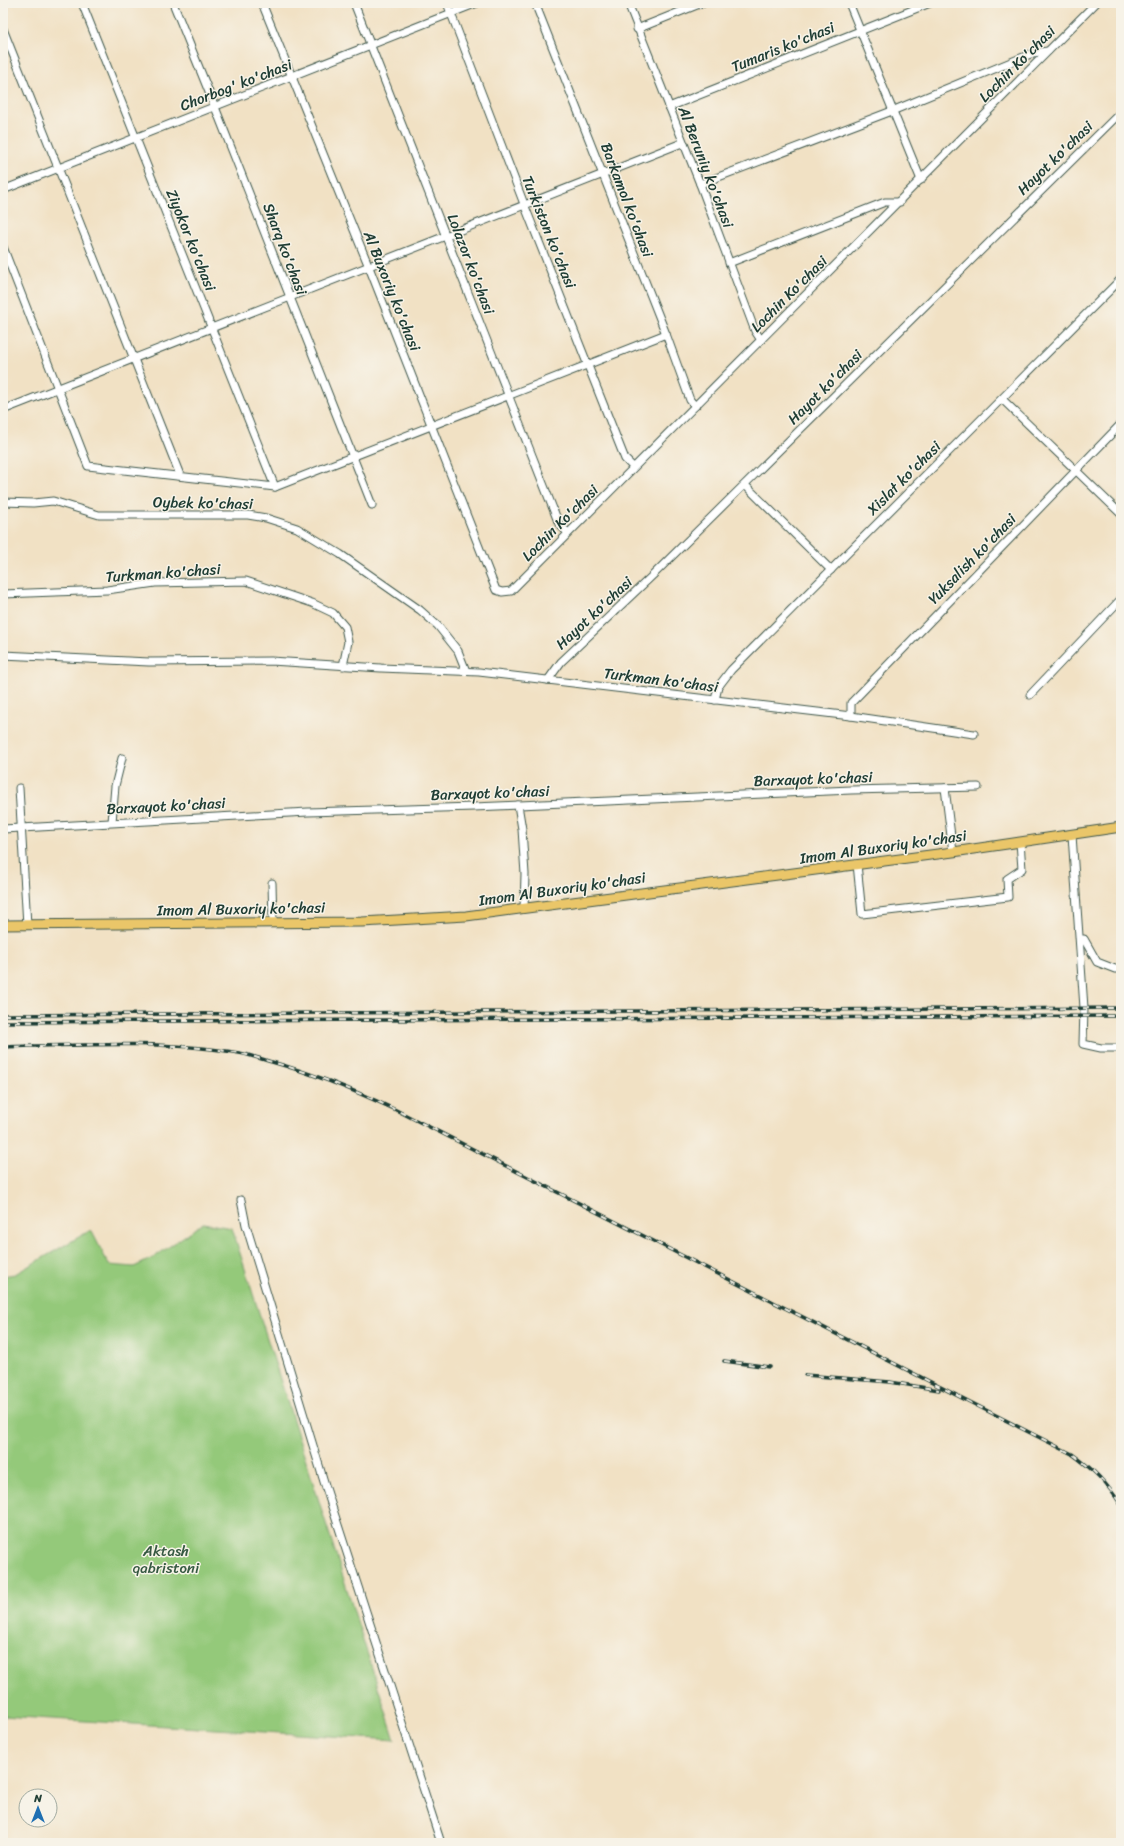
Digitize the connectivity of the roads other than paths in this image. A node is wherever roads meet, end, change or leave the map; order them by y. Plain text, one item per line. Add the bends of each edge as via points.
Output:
1 (82, 3) edge
2 (173, 3) edge
3 (262, 3) edge
4 (354, 3) edge
5 (447, 3) edge
6 (477, 3) edge
7 (535, 3) edge
8 (628, 3) edge
9 (702, 3) edge
10 (849, 3) edge
11 (930, 3) edge
12 (1096, 3) edge
13 (451, 14) junction
14 (3, 29) edge
15 (637, 29) junction
16 (860, 30) junction
17 (370, 46) junction
18 (1048, 51) junction
19 (292, 77) junction
20 (215, 107) junction
21 (670, 107) junction
22 (892, 111) junction
23 (1121, 112) edge
24 (136, 138) junction
25 (682, 143) junction
26 (59, 168) junction
27 (603, 174) junction
28 (921, 180) junction
29 (700, 184) junction
30 (3, 190) edge
31 (900, 202) junction
32 (524, 204) junction
33 (446, 235) junction
34 (3, 247) edge
35 (728, 264) junction
36 (369, 267) junction
37 (1121, 279) edge
38 (289, 297) junction
39 (212, 328) junction
40 (666, 334) junction
41 (761, 340) junction
42 (133, 358) junction
43 (588, 365) junction
44 (59, 388) junction
45 (509, 396) junction
46 (1002, 399) junction
47 (695, 406) junction
48 (3, 410) edge
49 (1121, 424) edge
50 (431, 426) junction
51 (353, 457) junction
52 (633, 467) junction
53 (1077, 470) junction
54 (180, 475) junction
55 (745, 485) junction
56 (275, 487) junction
57 (3, 502) edge
58 (372, 505) dead end
59 (1121, 514) edge
60 (568, 533) junction
61 (831, 570) junction
62 (496, 590) joint
63 (3, 594) edge
64 (1121, 599) edge
65 (3, 655) edge
66 (343, 666) junction
67 (466, 671) junction
68 (548, 680) junction
69 (1030, 695) dead end
70 (715, 700) junction
71 (851, 716) junction
72 (974, 734) dead end
73 (122, 758) dead end
74 (978, 787) dead end
75 (19, 788) dead end
76 (945, 788) junction
77 (518, 805) junction
78 (112, 822) junction
79 (1121, 827) edge
80 (3, 828) edge
81 (21, 828) junction
82 (1072, 835) junction
83 (1020, 842) junction
84 (954, 852) junction
85 (857, 864) junction
86 (272, 884) dead end
87 (524, 908) junction
88 (273, 922) junction
89 (3, 925) edge
90 (27, 925) junction
91 (1080, 939) junction
92 (1121, 969) edge
93 (1121, 1048) edge
94 (241, 1200) dead end
95 (441, 1843) edge

1 - 24 street, Ziyokor ko'chasi
2 - 20 street, Sharq ko'chasi
3 - 19 street, Al Buxoriy ko'chasi
4 - 17 street, Lolazor ko'chasi
5 - 13 street, Turkiston ko'chasi
6 - 13 street, Chorbog' ko'chasi
7 - 27 street, Barkamol ko'chasi
8 - 15 street, Al Beruniy ko'chasi
9 - 15 street
10 - 16 street
11 - 16 street, Tumaris ko'chasi
12 - 18 street, Lochin Ko'chasi
13 - 17 street, Chorbog' ko'chasi
13 - 32 street, Turkiston ko'chasi
14 - 26 street
15 - 21 street, Al Beruniy ko'chasi
16 - 21 street, Tumaris ko'chasi
16 - 22 street
17 - 19 street, Chorbog' ko'chasi
17 - 33 street, Lolazor ko'chasi
18 - 22 street via 1033,53
18 - 28 street, Lochin Ko'chasi
19 - 20 street, Chorbog' ko'chasi
19 - 36 street, Al Buxoriy ko'chasi
20 - 24 street, Chorbog' ko'chasi
20 - 38 street, Sharq ko'chasi
21 - 25 street, Al Beruniy ko'chasi
22 - 28 street
22 - 29 street
23 - 55 street, Hayot ko'chasi
24 - 26 street, Chorbog' ko'chasi
24 - 39 street, Ziyokor ko'chasi
25 - 27 street
25 - 29 street, Al Beruniy ko'chasi
26 - 30 street, Chorbog' ko'chasi
26 - 42 street
27 - 32 street
27 - 40 street, Barkamol ko'chasi
28 - 31 street, Lochin Ko'chasi
29 - 35 street, Al Beruniy ko'chasi
31 - 35 street via 885,202
31 - 41 street, Lochin Ko'chasi
32 - 33 street
32 - 43 street, Turkiston ko'chasi
33 - 36 street
33 - 45 street, Lolazor ko'chasi
34 - 44 street
35 - 41 street, Al Beruniy ko'chasi
36 - 38 street
36 - 50 street, Al Buxoriy ko'chasi
37 - 46 street, Xislat ko'chasi
38 - 39 street
38 - 51 street, Sharq ko'chasi
39 - 42 street
39 - 56 street, Ziyokor ko'chasi
40 - 43 street
40 - 47 street, Barkamol ko'chasi via 690,400
41 - 47 street, Lochin Ko'chasi
42 - 44 street
42 - 54 street
43 - 45 street
43 - 52 street, Turkiston ko'chasi via 625,459
44 - 48 street
44 - 54 street via 88,466
45 - 50 street
45 - 60 street, Lolazor ko'chasi via 560,524
46 - 53 street
46 - 61 street, Xislat ko'chasi
47 - 52 street, Lochin Ko'chasi
49 - 53 street, Yuksalish ko'chasi
50 - 51 street
50 - 62 street, Al Buxoriy ko'chasi
51 - 56 street
51 - 58 street, Sharq ko'chasi
52 - 60 street, Lochin Ko'chasi
53 - 59 street
53 - 71 street, Yuksalish ko'chasi via 851,703
54 - 56 street
55 - 61 street
55 - 68 street, Hayot ko'chasi via 561,662
57 - 67 street, Oybek ko'chasi via 53,501 99,515 248,515 297,528 340,554 420,610 438,626 458,651
60 - 62 street, Lochin Ko'chasi via 511,591
61 - 70 street, Xislat ko'chasi via 731,670 718,687
63 - 66 street, Turkman ko'chasi via 107,590 154,583 246,581 312,603 333,613 345,627 348,642
64 - 69 street
65 - 66 street, Turkman ko'chasi via 149,662 271,661
66 - 67 street, Turkman ko'chasi
67 - 68 street, Turkman ko'chasi
68 - 70 street, Turkman ko'chasi
70 - 71 street, Turkman ko'chasi
71 - 72 street, Turkman ko'chasi
73 - 78 street via 115,786
74 - 76 street, Barxayot ko'chasi
75 - 81 street
76 - 77 street, Barxayot ko'chasi
76 - 84 street
77 - 78 street, Barxayot ko'chasi
77 - 87 street via 525,874
78 - 81 street, Barxayot ko'chasi
79 - 82 main road, Imom Al Buxoriy ko'chasi
80 - 81 street, Barxayot ko'chasi
81 - 90 street
82 - 83 main road, Imom Al Buxoriy ko'chasi
82 - 91 street
83 - 84 main road, Imom Al Buxoriy ko'chasi
83 - 85 street via 1022,869 1007,879 1008,897 862,914
84 - 85 main road, Imom Al Buxoriy ko'chasi
85 - 87 main road, Imom Al Buxoriy ko'chasi
86 - 88 street
87 - 88 main road, Imom Al Buxoriy ko'chasi via 466,916 362,922
88 - 90 main road, Imom Al Buxoriy ko'chasi
89 - 90 main road, Imom Al Buxoriy ko'chasi
91 - 92 street via 1084,939 1097,962
91 - 93 street via 1084,1008 1083,1044 1101,1048
94 - 95 street via 246,1225 323,1477

